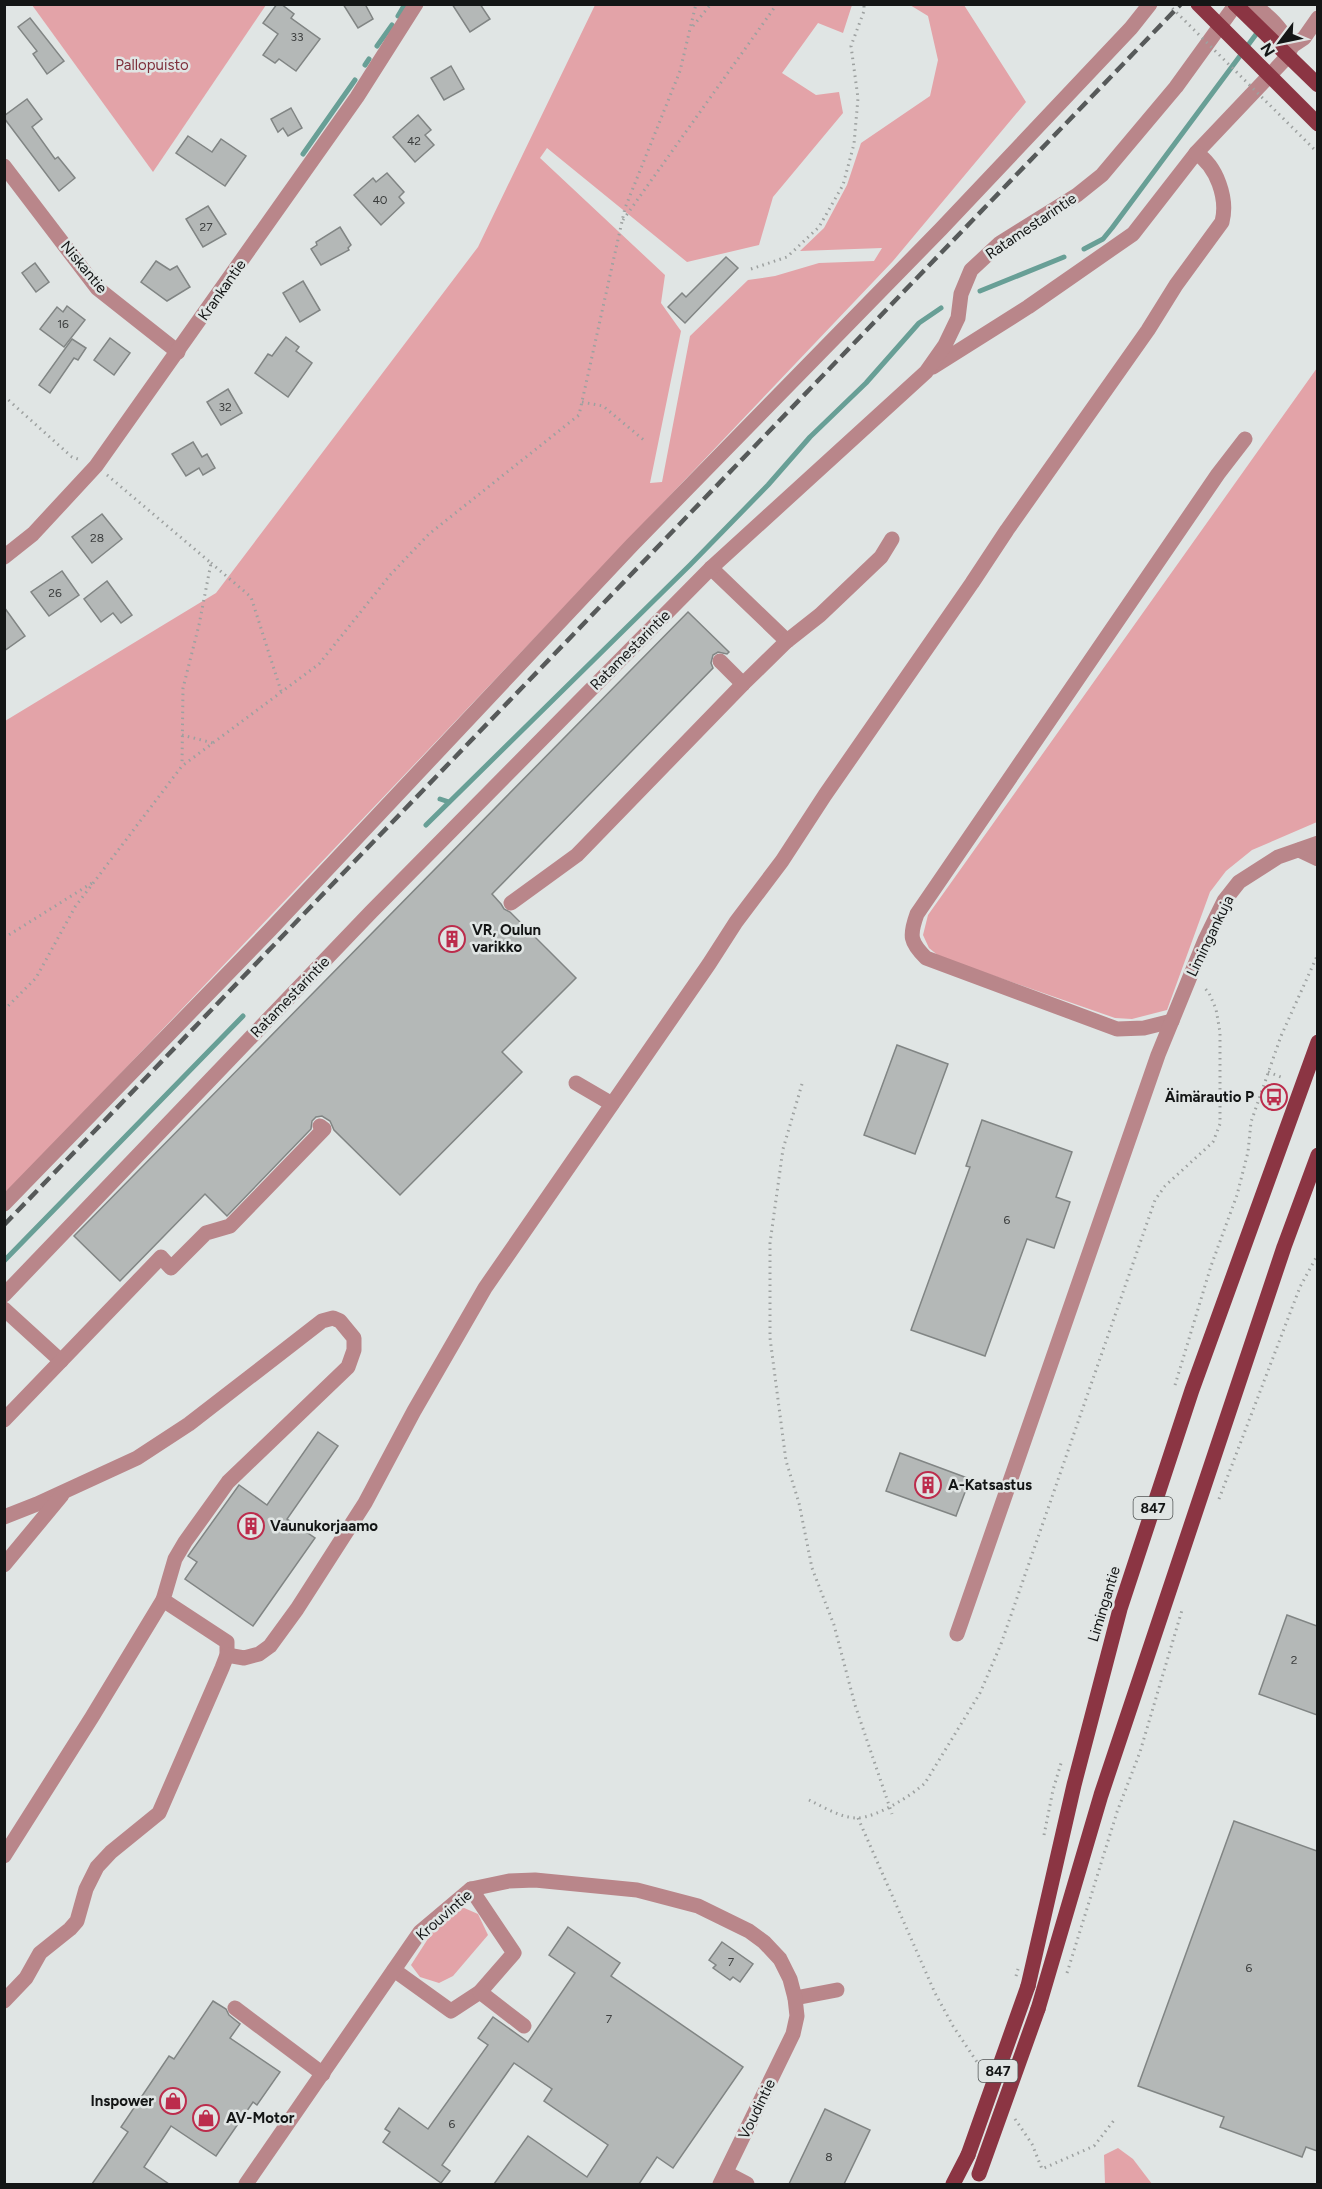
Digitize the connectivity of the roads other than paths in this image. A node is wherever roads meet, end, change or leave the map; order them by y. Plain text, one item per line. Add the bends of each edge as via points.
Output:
1 (416, 4) edge
2 (1150, 4) edge
3 (1198, 4) edge
4 (1236, 4) edge
5 (1251, 4) edge
6 (1317, 18) edge
7 (1292, 46) junction
8 (1317, 85) edge
9 (1317, 124) edge
10 (1196, 153) junction
11 (4, 166) edge
12 (178, 352) junction
13 (926, 372) junction
14 (1245, 439) dead end
15 (892, 539) dead end
16 (4, 556) edge
17 (711, 568) junction
18 (787, 641) junction
19 (720, 661) dead end
20 (743, 684) junction
21 (1317, 843) edge
22 (1299, 850) junction
23 (1317, 859) edge
24 (511, 903) dead end
25 (1172, 1021) junction
26 (1317, 1042) edge
27 (576, 1083) dead end
28 (612, 1104) junction
29 (320, 1126) dead end
30 (1317, 1155) edge
31 (4, 1204) edge
32 (4, 1295) edge
33 (4, 1309) edge
34 (61, 1361) junction
35 (4, 1420) edge
36 (66, 1491) junction
37 (4, 1516) edge
38 (4, 1564) edge
39 (163, 1600) junction
40 (957, 1634) dead end
41 (227, 1655) junction
42 (4, 1856) edge
43 (471, 1889) junction
44 (394, 1970) junction
45 (837, 1990) dead end
46 (480, 1992) junction
47 (795, 1998) junction
48 (4, 2001) edge
49 (235, 2008) dead end
50 (524, 2026) dead end
51 (793, 2034) joint
52 (323, 2074) junction
53 (723, 2179) edge
54 (977, 2179) edge
55 (246, 2184) edge
56 (747, 2184) edge
57 (953, 2184) edge

1 - 12 street, Krankantie via 357,97
2 - 31 street via 941,229 632,545 270,930
3 - 9 main road, bridge
4 - 8 main road, bridge
4 - 13 street, Ratamestarintie via 1176,87 1102,175 1000,243 970,270 958,318
5 - 7 street via 1277,24
6 - 7 street via 1304,38
7 - 10 street via 1287,57
10 - 13 street via 1133,234
10 - 28 street via 1209,164 1224,197 1222,222
11 - 12 street, Niskantie via 97,288
12 - 16 street, Krankantie via 96,466 33,534
13 - 17 street, Ratamestarintie
14 - 25 street via 916,914 910,932 915,946 926,958 1117,1029
15 - 18 street via 854,583
17 - 18 street
17 - 32 street, Ratamestarintie via 675,615 371,912 75,1229
18 - 20 street
19 - 20 street
20 - 24 street via 577,855
21 - 22 street, Limingankuja
22 - 23 street
22 - 25 street, Limingankuja via 1278,857 1239,882 1224,901
25 - 40 street, Limingankuja
26 - 57 main road, Limingantie / 847, bridge via 1200,1368 1120,1610 1074,1785 1028,1986 968,2155
27 - 28 street
28 - 41 street via 485,1288 365,1503 297,1609 270,1646 259,1654 243,1658
29 - 34 street via 324,1130 230,1226 206,1233 171,1268 161,1257
30 - 54 main road, 847, bridge via 1101,1794 1038,2008
33 - 34 street
34 - 35 street
36 - 37 street
36 - 38 street
36 - 39 street via 137,1458 189,1424 322,1321 333,1318 349,1331 354,1338 354,1350 348,1367 228,1482 184,1542
39 - 41 street via 227,1642
39 - 42 street
41 - 48 street via 159,1813 97,1867 77,1921 40,1953 26,1978
43 - 44 street, Krouvintie via 420,1932
43 - 46 street via 514,1953
43 - 47 street, Krouvintie via 535,1880 637,1890 698,1906 764,1942 780,1959
44 - 46 street via 451,2011
44 - 52 street, Krouvintie
45 - 47 street
46 - 50 street
47 - 51 street, Krouvintie
49 - 52 street
51 - 53 street, Voudintie
52 - 55 street, Krouvintie
53 - 56 street

